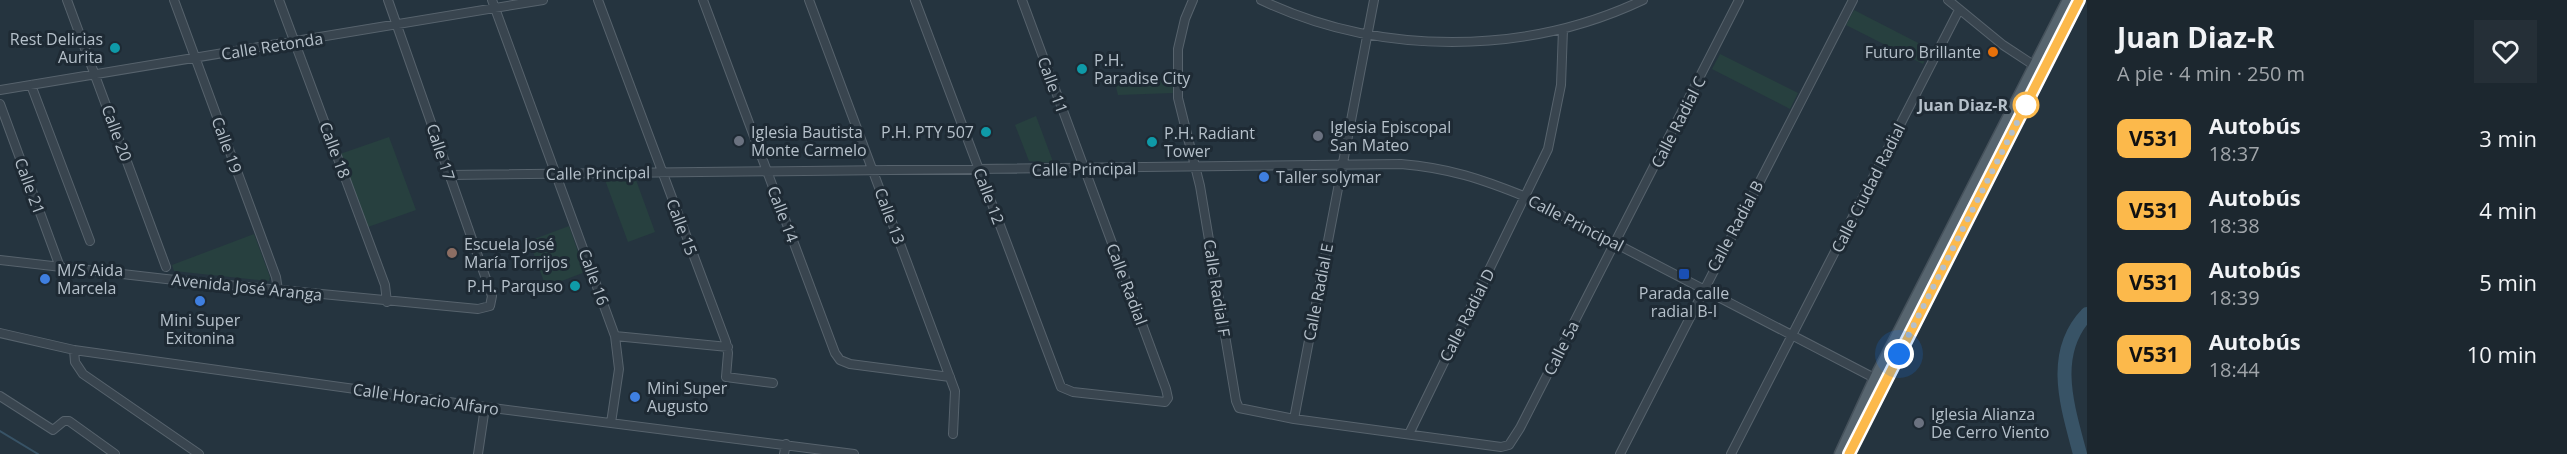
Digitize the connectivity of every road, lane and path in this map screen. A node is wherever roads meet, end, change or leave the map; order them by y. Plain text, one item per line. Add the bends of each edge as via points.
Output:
1 (67, 0) edge
2 (174, 0) edge
3 (279, 0) edge
4 (388, 0) edge
5 (543, 0) edge
6 (598, 0) edge
7 (703, 0) edge
8 (809, 0) edge
9 (915, 0) edge
10 (1022, 0) edge
11 (1192, 0) edge
12 (1261, 0) edge
13 (1374, 0) edge
14 (1643, 0) edge
15 (1739, 0) edge
16 (1853, 0) edge
17 (1948, 0) edge
18 (2068, 0) edge
19 (2079, 0) edge
20 (494, 4) edge
21 (1959, 10) junction
22 (398, 25) junction
23 (1563, 29) junction
24 (1367, 35) junction
25 (295, 43) junction
26 (195, 59) junction
27 (2039, 68) junction
28 (96, 75) junction
29 (31, 85) junction
30 (0, 90) edge
31 (0, 104) edge
32 (1341, 165) junction
33 (1194, 167) junction
34 (1083, 169) junction
35 (979, 170) junction
36 (872, 171) junction
37 (661, 172) junction
38 (767, 172) junction
39 (556, 174) junction
40 (449, 175) junction
41 (1526, 197) junction
42 (90, 241) dead end
43 (1615, 243) junction
44 (0, 260) edge
45 (60, 267) junction
46 (166, 267) dead end
47 (1703, 288) junction
48 (278, 290) junction
49 (387, 302) junction
50 (492, 303) joint
51 (0, 333) edge
52 (1792, 334) junction
53 (615, 336) junction
54 (728, 347) junction
55 (74, 350) junction
56 (950, 377) junction
57 (1880, 381) junction
58 (773, 383) dead end
59 (1065, 390) joint
60 (0, 396) edge
61 (485, 407) junction
62 (1294, 419) junction
63 (611, 423) junction
64 (953, 434) dead end
65 (1409, 434) junction
66 (786, 444) junction
67 (115, 454) edge
68 (199, 454) edge
69 (478, 454) edge
70 (784, 454) edge
71 (854, 454) edge
72 (1620, 454) edge
73 (1731, 454) edge
74 (1840, 454) edge
75 (1849, 454) edge

1 - 28 street, Calle 20
2 - 26 street, Calle 19
3 - 25 street, Calle 18
4 - 22 street, Calle 17
5 - 20 street, Calle Retonda
6 - 37 street, Calle 15
7 - 38 street, Calle 14
8 - 36 street, Calle 13
9 - 35 street, Calle 12
10 - 34 street, Calle 11
11 - 33 street, Calle Radial F via 1182,30 1176,75
12 - 24 street via 1293,14
13 - 24 street, Calle Radial E
14 - 23 street
15 - 43 street, Calle Radial C
16 - 47 street, Calle Radial B
17 - 21 street
18 - 27 main road
19 - 27 main road
20 - 22 street, Calle Retonda
20 - 39 street, Calle 16
21 - 27 street
21 - 52 street, Calle Ciudad Radial
22 - 25 street, Calle Retonda
22 - 40 street, Calle 17
23 - 24 street via 1458,42
23 - 41 street, Calle Radial D via 1557,117 1548,149
24 - 32 street, Calle Radial E
25 - 26 street, Calle Retonda
25 - 49 street, Calle 18 via 385,285
26 - 28 street, Calle Retonda
26 - 48 street, Calle 19
27 - 57 main road
28 - 29 street, Calle Retonda
28 - 46 street, Calle 20
29 - 30 street, Calle Retonda
29 - 42 street
31 - 45 street, Calle 21
32 - 33 street, Calle Principal
32 - 41 street, Calle Principal via 1401,164 1447,169
32 - 62 street, Calle Radial E
33 - 34 street, Calle Principal
33 - 62 street, Calle Radial F via 1236,401 1245,411
34 - 35 street, Calle Principal
34 - 59 street, Calle Radial via 1167,400 1160,403
35 - 36 street, Calle Principal
35 - 59 street, Calle 12 via 1058,381
36 - 38 street, Calle Principal
36 - 56 street, Calle 13
37 - 38 street, Calle Principal
37 - 39 street, Calle Principal
37 - 54 street, Calle 15
38 - 56 street, Calle 14 via 840,360
39 - 40 street, Calle Principal
39 - 53 street, Calle 16
40 - 50 street, Calle 17
41 - 43 street, Calle Principal
41 - 65 street, Calle Radial D
43 - 47 street, Calle Principal
43 - 65 street, Calle 5a via 1509,445
44 - 45 street, Avenida José Aranga
45 - 48 street, Avenida José Aranga
47 - 52 street, Calle Principal
47 - 72 street, Calle Radial B
48 - 49 street, Avenida José Aranga
49 - 50 street, Avenida José Aranga via 478,309
51 - 55 street, Calle Horacio Alfaro
52 - 57 street, Calle Principal
52 - 73 street, Calle Ciudad Radial
53 - 54 street
53 - 63 street, Calle 16 via 619,369
54 - 58 street, Calle 15 via 726,377
55 - 61 street, Calle Horacio Alfaro
55 - 68 street via 75,362 83,374
56 - 64 street, Calle 13 via 956,398
57 - 74 main road
57 - 75 main road
60 - 67 street via 53,430 69,421
61 - 63 street, Calle Horacio Alfaro
61 - 69 street
62 - 65 street
63 - 66 street, Calle Horacio Alfaro
66 - 70 street
66 - 71 street, Calle Horacio Alfaro

